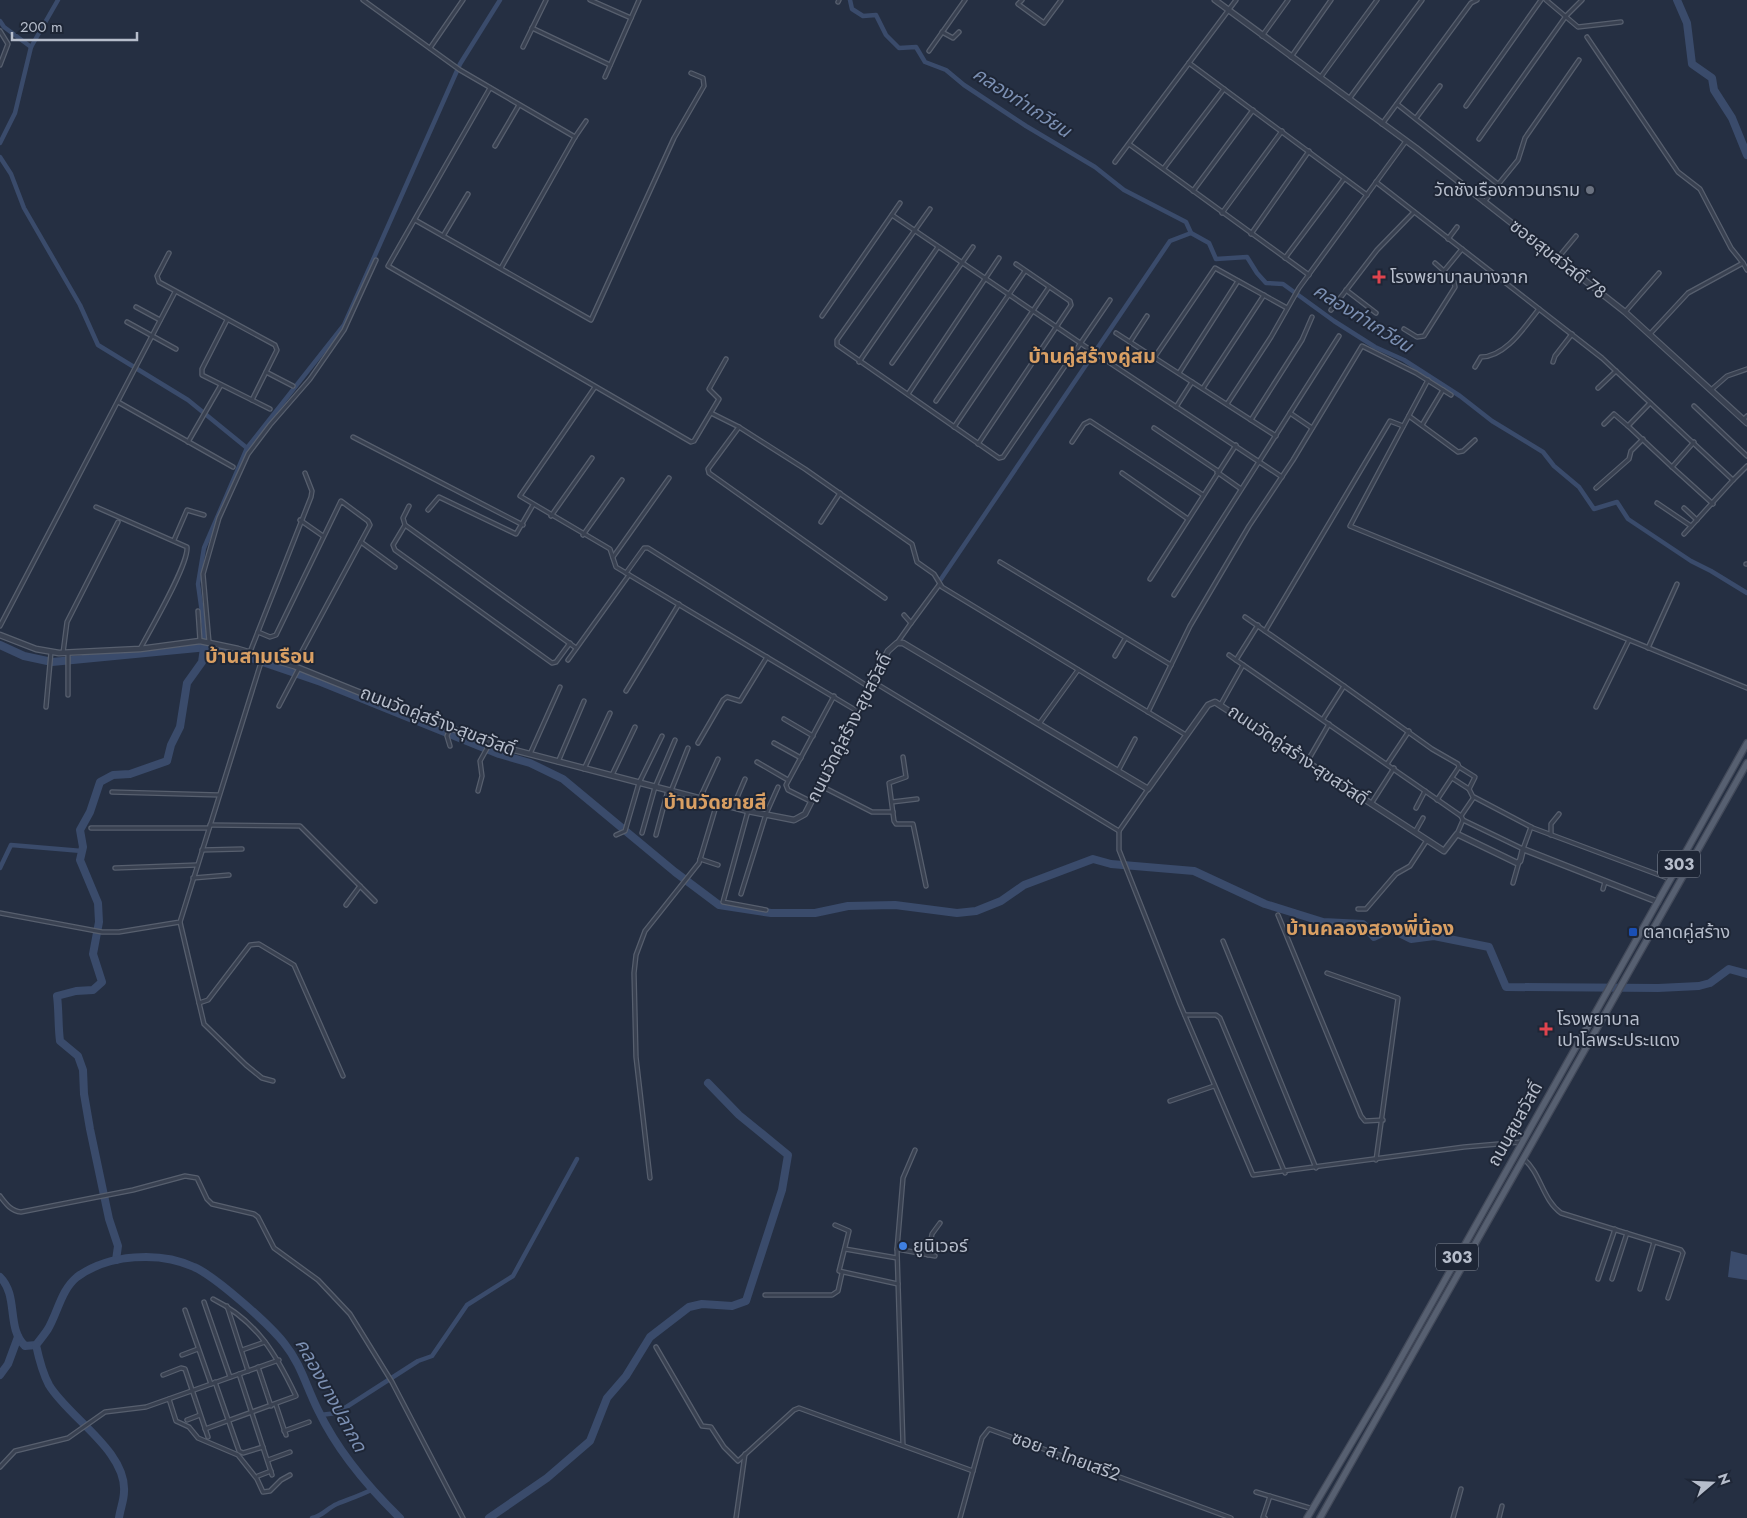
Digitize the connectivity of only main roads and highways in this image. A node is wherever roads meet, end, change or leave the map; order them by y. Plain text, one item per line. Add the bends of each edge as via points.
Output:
1 (1747, 743) edge
2 (1747, 763) edge
3 (1307, 1518) edge
4 (1320, 1518) edge

1 - 3 main road, ถนนสุขสวัสดิ์ / 303 via 1387,1383
2 - 4 main road, ถนนสุขสวัสดิ์ / 303

